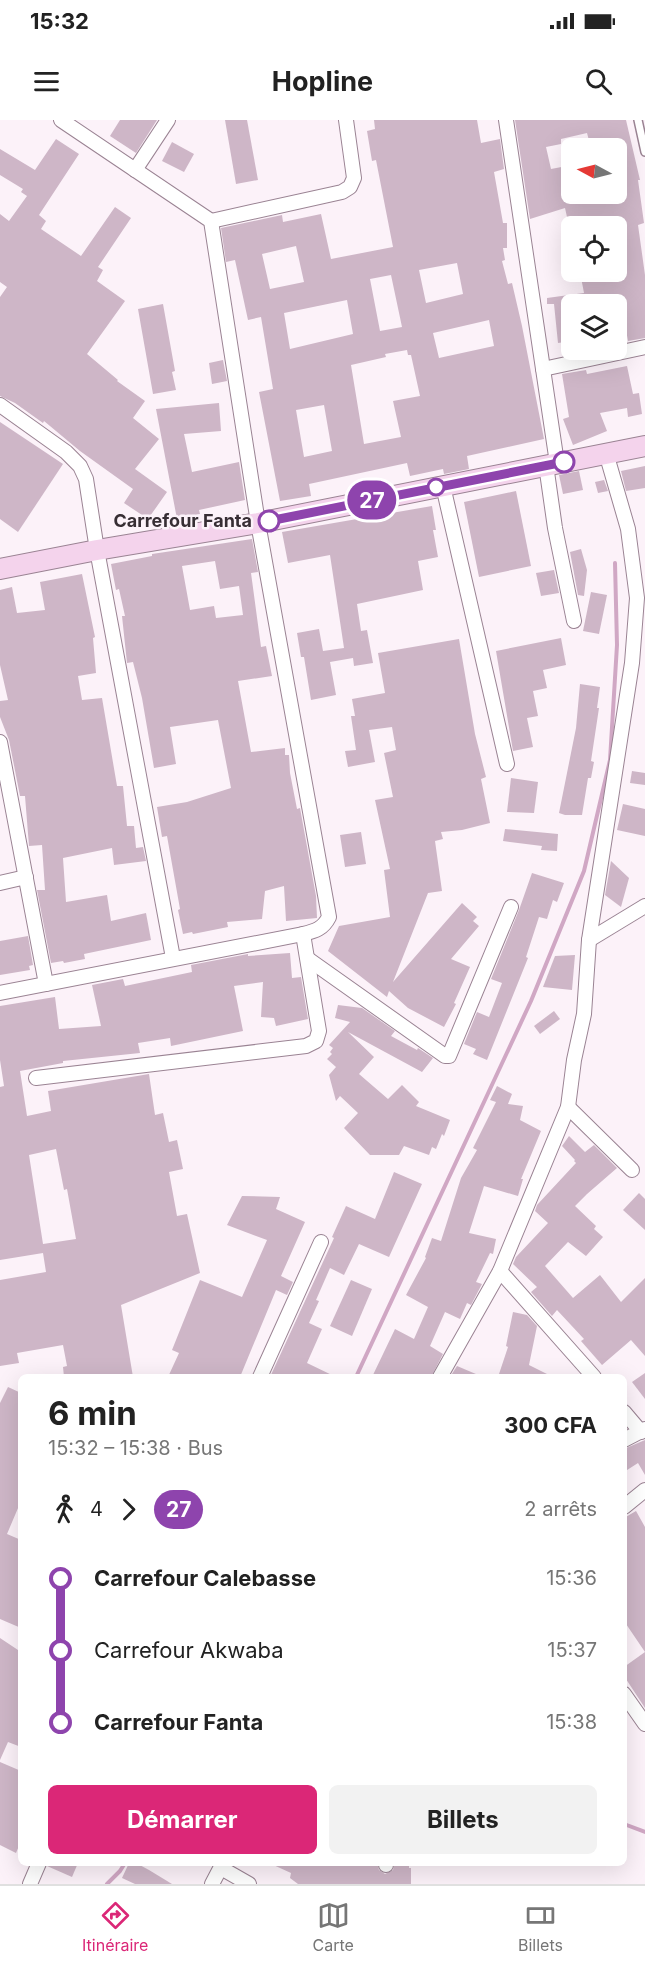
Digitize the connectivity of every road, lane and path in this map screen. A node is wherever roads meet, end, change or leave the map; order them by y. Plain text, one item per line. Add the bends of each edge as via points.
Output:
1 (61, 120) edge
2 (168, 120) edge
3 (346, 120) edge
4 (506, 120) edge
5 (638, 120) edge
6 (645, 152) edge
7 (135, 170) junction
8 (211, 221) junction
9 (645, 347) edge
10 (543, 369) junction
11 (0, 405) edge
12 (645, 446) edge
13 (606, 453) junction
14 (552, 464) junction
15 (443, 486) junction
16 (258, 523) junction
17 (97, 550) junction
18 (0, 569) edge
19 (574, 621) dead end
20 (0, 742) edge
21 (507, 764) dead end
22 (4, 787) edge
23 (26, 877) junction
24 (0, 883) edge
25 (645, 906) edge
26 (511, 907) dead end
27 (303, 934) junction
28 (589, 940) junction
29 (173, 958) junction
30 (308, 958) junction
31 (46, 984) junction
32 (0, 993) edge
33 (36, 1078) dead end
34 (568, 1107) junction
35 (632, 1170) dead end
36 (321, 1242) dead end
37 (500, 1271) junction
38 (261, 1374) edge
39 (442, 1374) edge
40 (591, 1374) edge
41 (627, 1415) edge
42 (643, 1430) edge
43 (627, 1438) edge
44 (643, 1494) edge
45 (627, 1505) edge
46 (627, 1698) edge
47 (645, 1724) edge
48 (38, 1866) edge
49 (221, 1866) edge
50 (223, 1866) edge
51 (30, 1884) edge
52 (212, 1884) edge
53 (249, 1884) edge

1 - 7 street
2 - 7 street
3 - 8 street via 354,178 350,187
4 - 10 street
5 - 6 lane
7 - 8 street
8 - 16 street
9 - 10 street
10 - 14 street
11 - 17 street via 80,466 86,479
12 - 13 street
13 - 14 street
13 - 28 street via 628,529 637,598 632,663
14 - 15 street
14 - 19 street via 555,528
15 - 16 street
15 - 21 street
16 - 17 street
16 - 27 street via 329,917 318,930
17 - 18 street
17 - 29 street
20 - 22 street
22 - 23 street
23 - 24 street
23 - 31 street
25 - 28 street
26 - 30 street via 448,1056
27 - 29 street
27 - 30 street
28 - 34 street via 584,1014
29 - 31 street
30 - 33 street via 319,1031 316,1041 306,1046
31 - 32 street
34 - 35 street
34 - 37 street
36 - 38 street
37 - 39 street
37 - 40 street
41 - 42 street
42 - 43 street
44 - 45 street
46 - 47 street
48 - 51 street
49 - 52 street
50 - 53 street

